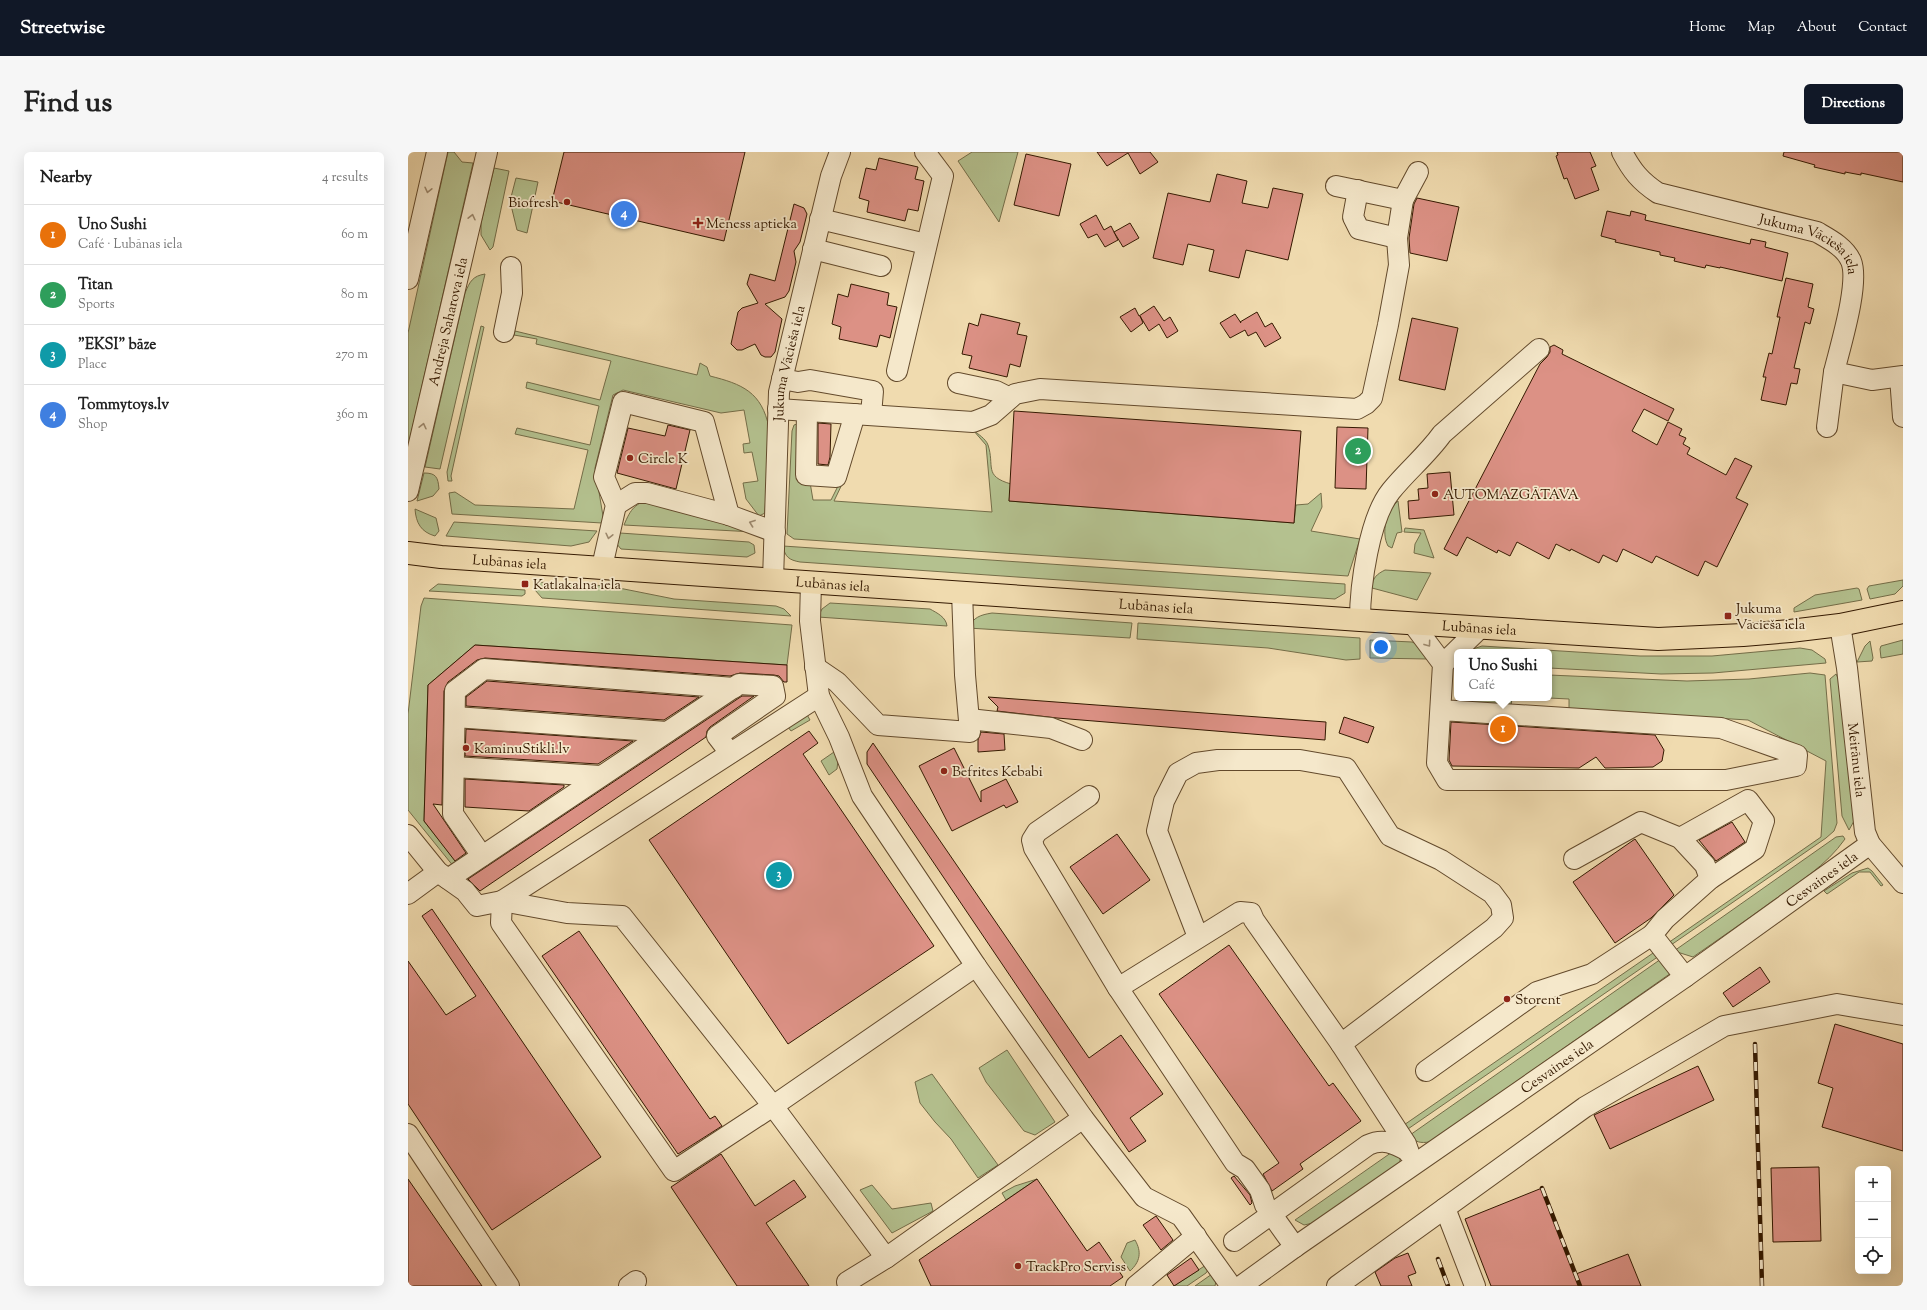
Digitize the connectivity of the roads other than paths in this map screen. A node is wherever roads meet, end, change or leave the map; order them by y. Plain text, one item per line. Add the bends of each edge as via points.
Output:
1 (437, 152) edge
2 (487, 152) edge
3 (838, 152) edge
4 (925, 152) edge
5 (1622, 152) edge
6 (1418, 172) dead end
7 (1336, 186) dead end
8 (1358, 190) junction
9 (1403, 200) junction
10 (820, 219) junction
11 (1397, 238) junction
12 (926, 244) junction
13 (813, 249) junction
14 (881, 266) dead end
15 (511, 267) dead end
16 (408, 279) edge
17 (504, 332) dead end
18 (1539, 349) dead end
19 (897, 372) dead end
20 (1834, 372) junction
21 (1902, 376) edge
22 (782, 379) junction
23 (958, 383) dead end
24 (1010, 398) junction
25 (778, 409) junction
26 (807, 411) junction
27 (863, 415) junction
28 (1903, 417) edge
29 (1828, 427) dead end
30 (408, 491) edge
31 (616, 505) junction
32 (729, 515) junction
33 (775, 532) junction
34 (408, 553) edge
35 (602, 567) junction
36 (773, 580) junction
37 (811, 582) junction
38 (962, 592) junction
39 (1903, 612) edge
40 (1360, 620) junction
41 (1413, 624) junction
42 (1840, 625) junction
43 (1480, 628) junction
44 (1458, 649) edge
45 (1454, 653) edge
46 (1443, 664) junction
47 (815, 667) junction
48 (734, 688) junction
49 (819, 696) junction
50 (1441, 710) junction
51 (455, 717) junction
52 (969, 718) junction
53 (667, 732) junction
54 (1082, 740) dead end
55 (730, 753) junction
56 (454, 767) junction
57 (601, 776) junction
58 (1089, 796) dead end
59 (408, 835) edge
60 (1680, 838) junction
61 (1870, 844) junction
62 (482, 856) junction
63 (1574, 859) dead end
64 (443, 875) junction
65 (1710, 879) junction
66 (1902, 881) edge
67 (408, 894) edge
68 (502, 901) junction
69 (1652, 935) junction
70 (1198, 938) junction
71 (976, 966) junction
72 (1684, 976) junction
73 (1118, 988) junction
74 (1903, 1015) edge
75 (1341, 1044) junction
76 (1426, 1071) dead end
77 (773, 1106) junction
78 (1083, 1118) junction
79 (408, 1134) edge
80 (1412, 1157) junction
81 (1444, 1208) junction
82 (1269, 1210) junction
83 (1196, 1236) junction
84 (1234, 1241) dead end
85 (1295, 1246) junction
86 (886, 1258) junction
87 (1341, 1285) edge
88 (509, 1286) edge
89 (850, 1286) edge
90 (1136, 1286) edge
91 (1231, 1286) edge
92 (1242, 1286) edge
93 (1475, 1286) edge

1 -> 16 street
30 -> 2 street, Andreja Saharova iela
3 - 10 street, Jukuma Vācieša iela
4 - 12 street via 943,176
5 - 20 street, Jukuma Vācieša iela via 1642,182 1658,193 1816,232 1838,245 1851,261 1854,283
6 - 9 street
7 - 8 street
8 - 9 street
8 - 11 street via 1353,217 1359,229
9 - 11 street
10 - 12 street
10 - 13 street, Jukuma Vācieša iela
11 - 24 street via 1399,265 1372,398 1357,409 1040,389 1015,394
12 - 19 street
13 - 14 street
13 - 22 street, Jukuma Vācieša iela
15 - 17 street via 512,293
18 - 40 street via 1442,434 1430,451 1390,492 1376,517 1360,601
20 - 21 street via 1872,380
20 - 29 street, Jukuma Vācieša iela
21 - 28 street
22 - 25 street, Jukuma Vācieša iela
22 - 27 street via 798,382 810,380 873,391
23 - 24 street via 996,391
24 - 27 street via 991,415 973,422
25 - 26 street
25 - 33 street, Jukuma Vācieša iela
26 - 27 street
26 - 27 street via 806,475 836,477
31 - 32 street via 635,493 647,493
31 - 32 street via 604,477 623,402 704,422
31 -> 35 street
33 -> 32 street
33 - 36 street, Jukuma Vācieša iela
34 - 35 main road, Lubānas iela via 448,558
35 - 36 main road, Lubānas iela
36 - 37 main road, Lubānas iela
37 - 38 main road, Lubānas iela
37 - 47 street via 810,621
38 - 40 main road, Lubānas iela
38 - 52 street
39 - 42 main road, Lubānas iela
40 - 41 main road, Lubānas iela
41 - 43 main road, Lubānas iela
41 -> 46 street
42 - 43 main road, Lubānas iela via 1743,635 1658,639
42 - 61 street, Meirānu iela via 1848,675 1863,821
43 - 44 street
45 - 46 street
46 - 50 street
47 - 49 street
47 - 52 street via 837,682 878,725 970,732
48 - 51 street via 484,669 455,691
48 - 53 street
48 - 55 street via 739,684 773,686 775,696 718,736
49 - 55 street
49 - 71 street via 839,737 862,796
50 - 50 street via 1437,763 1447,780 1726,780 1796,766 1796,755 1721,728
51 - 53 street
51 - 56 street
52 - 54 street via 1051,728
53 - 57 street
55 - 68 street
56 - 57 street
56 - 62 street via 453,814
57 - 62 street
58 - 73 street via 1037,832 1032,840 1034,848
59 - 64 street
60 - 63 street via 1641,822
60 - 65 street via 1705,865
60 - 65 street via 1748,800 1764,821 1755,849
61 - 66 street, Meirānu iela
61 - 72 street, Cesvaines iela
62 - 64 street
64 - 67 street
64 - 68 street via 465,891 477,906
65 - 69 street via 1665,919
68 - 77 street via 567,913 622,916
68 - 77 street via 501,922 674,1171
69 - 72 street
69 - 76 street via 1592,974 1537,992
70 - 73 street
70 - 75 street via 1240,912 1251,913
70 - 75 street via 1157,831 1164,801 1178,773 1196,763 1218,760 1300,760 1346,768 1390,836 1441,860 1492,893 1501,905 1503,918 1494,928
71 - 77 street
71 - 78 street
72 - 80 street, Cesvaines iela
73 - 82 street via 1235,1163 1245,1169 1260,1190
74 - 81 street via 1837,1004 1724,1026 1585,1107
75 - 80 street
77 - 86 street
78 - 83 street via 1144,1197 1181,1216
78 - 86 street
79 - 88 street
80 - 82 street via 1387,1142 1376,1141
80 - 85 street, Cesvaines iela
81 - 87 street
81 - 93 street
82 - 84 street
82 - 85 street
83 - 90 street
83 - 91 street
85 - 92 street, Cesvaines iela
86 - 89 street via 847,1282

